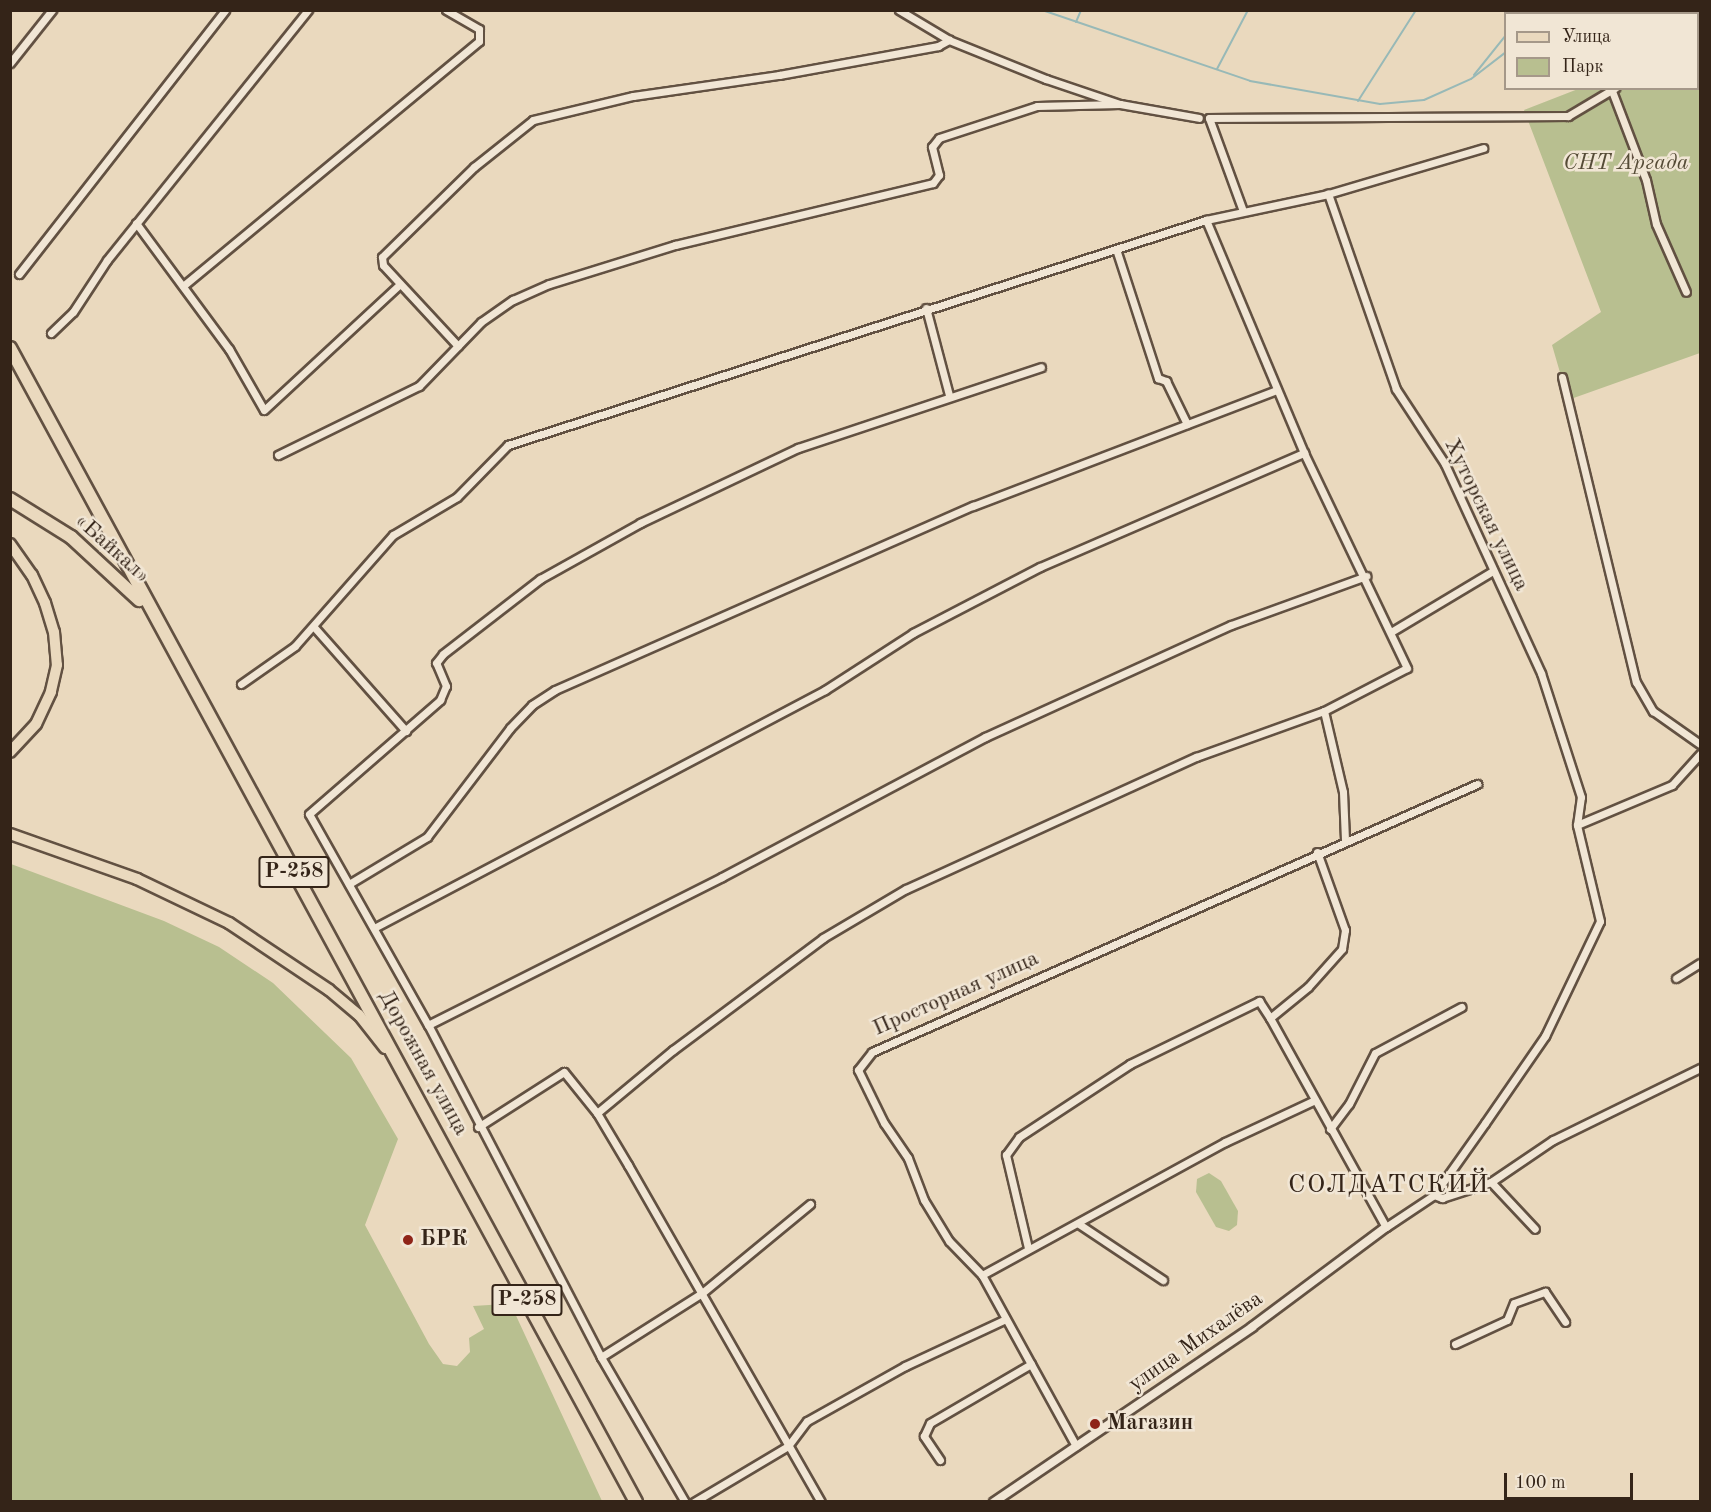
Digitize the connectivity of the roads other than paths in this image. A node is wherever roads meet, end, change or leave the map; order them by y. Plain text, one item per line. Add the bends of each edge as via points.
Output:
1 (52, 10) edge
2 (225, 10) edge
3 (308, 10) edge
4 (446, 10) edge
5 (899, 10) edge
6 (949, 40) junction
7 (10, 63) edge
8 (1614, 90) edge
9 (1120, 104) junction
10 (1199, 118) dead end
11 (1483, 148) dead end
12 (1328, 194) junction
13 (1243, 211) junction
14 (1206, 220) junction
15 (136, 223) junction
16 (1116, 249) junction
17 (19, 274) dead end
18 (400, 284) junction
19 (183, 286) junction
20 (1686, 292) dead end
21 (926, 308) junction
22 (51, 333) dead end
23 (458, 346) junction
24 (10, 348) edge
25 (1041, 367) dead end
26 (1562, 377) dead end
27 (1277, 390) junction
28 (949, 395) junction
29 (1187, 424) junction
30 (1305, 453) junction
31 (278, 455) dead end
32 (10, 499) edge
33 (10, 544) edge
34 (1493, 571) junction
35 (1366, 576) junction
36 (314, 627) junction
37 (1391, 632) junction
38 (170, 646) junction
39 (241, 684) dead end
40 (1324, 711) junction
41 (406, 731) junction
42 (1701, 744) edge
43 (10, 752) edge
44 (1701, 754) edge
45 (1477, 784) dead end
46 (1577, 825) junction
47 (10, 834) edge
48 (1345, 840) junction
49 (1317, 852) junction
50 (349, 884) junction
51 (374, 928) junction
52 (1701, 963) edge
53 (1676, 978) dead end
54 (1461, 1007) dead end
55 (1270, 1018) junction
56 (428, 1025) junction
57 (1701, 1068) edge
58 (419, 1098) junction
59 (1313, 1101) junction
60 (597, 1113) junction
61 (478, 1127) junction
62 (1330, 1129) junction
63 (1491, 1182) junction
64 (1434, 1195) junction
65 (810, 1204) dead end
66 (1079, 1224) junction
67 (1386, 1227) junction
68 (1535, 1229) dead end
69 (1028, 1248) junction
70 (982, 1275) junction
71 (1163, 1280) dead end
72 (702, 1293) junction
73 (1006, 1319) junction
74 (1565, 1323) dead end
75 (1455, 1344) dead end
76 (601, 1357) junction
77 (1031, 1364) junction
78 (788, 1446) junction
79 (1076, 1446) junction
80 (940, 1460) dead end
81 (636, 1502) edge
82 (686, 1502) edge
83 (694, 1502) edge
84 (821, 1502) edge
85 (994, 1502) edge

1 - 7 street
2 - 17 street
3 - 15 street
4 - 19 street via 479,29 479,40
5 - 6 street
6 - 9 street
6 - 18 street via 938,46 779,75 633,96 533,120 496,148 382,257 383,265
8 - 13 street via 1568,116 1209,118
8 - 20 street via 1646,180 1656,224
9 - 10 street
9 - 23 street via 1037,106 939,138 932,147 939,175 933,183 675,245 549,284 513,300 481,322
11 - 12 street
12 - 13 street
12 - 34 street, Хуторская улица via 1396,389 1445,464
13 - 14 street
14 - 16 street
14 - 27 street
15 - 19 street
15 - 22 street via 73,312
16 - 21 street
16 - 29 street via 1158,378 1166,381
18 - 19 street via 264,410 229,349
18 - 23 street
21 - 28 street
21 - 36 street via 508,445 457,497 393,535
23 - 31 street via 419,386
24 - 38 highway
25 - 28 street
26 - 42 street via 1636,682 1653,711
27 - 29 street
27 - 30 street
28 - 41 street via 798,448 640,523 540,579 442,654 436,663 445,693
29 - 50 street via 973,506 555,690 532,705 510,728 427,837
30 - 35 street
30 - 51 street via 1040,567 913,633 825,690
32 - 38 highway, «Байкал» / Р-258 via 71,537 130,588
33 - 43 main road via 32,575 45,603 54,632 57,664 51,692 36,724
34 - 37 street
34 - 46 street, Хуторская улица via 1541,673 1581,797
35 - 37 street
35 - 56 street via 1231,626 985,737 722,877
36 - 39 street via 295,646
36 - 41 street
37 - 40 street via 1407,668
38 - 58 highway, Дорожная улица / Р-258
40 - 48 street via 1343,792
40 - 60 street via 1196,757 906,889 823,938 672,1050
41 - 50 street via 309,814
44 - 46 street via 1672,785
45 - 48 street, Просторная улица
46 - 64 street via 1600,921 1545,1036
47 - 58 main road via 137,879 229,922 292,962 359,1015
48 - 49 street, Просторная улица
49 - 55 street via 1345,930 1342,949 1308,987
49 - 70 street, Просторная улица via 872,1052 858,1070 884,1123 908,1158 924,1200 944,1233
50 - 51 street
51 - 56 street
52 - 53 street
54 - 62 street via 1375,1053 1349,1104
55 - 59 street
55 - 69 street via 1259,1001 1248,1006 1130,1064 1019,1137 1006,1155 1024,1216
56 - 61 street
57 - 63 street via 1553,1140
58 - 81 highway, Дорожная улица / Р-258
59 - 62 street
59 - 66 street via 1225,1142
60 - 61 street via 564,1072
60 - 72 street
61 - 76 street
62 - 67 street
63 - 64 street via 1442,1198
63 - 68 street
64 - 67 street
65 - 72 street
66 - 69 street
66 - 71 street
67 - 79 street, улица Михалёва via 1252,1327
69 - 70 street
70 - 73 street, Просторная улица
72 - 76 street
72 - 78 street
73 - 77 street, Просторная улица
73 - 78 street via 905,1366 807,1421
74 - 75 street via 1545,1292 1514,1304 1507,1320
76 - 82 street
77 - 79 street, Просторная улица
77 - 80 street via 930,1423 924,1436
78 - 83 street
78 - 84 street
79 - 85 street, улица Михалёва

